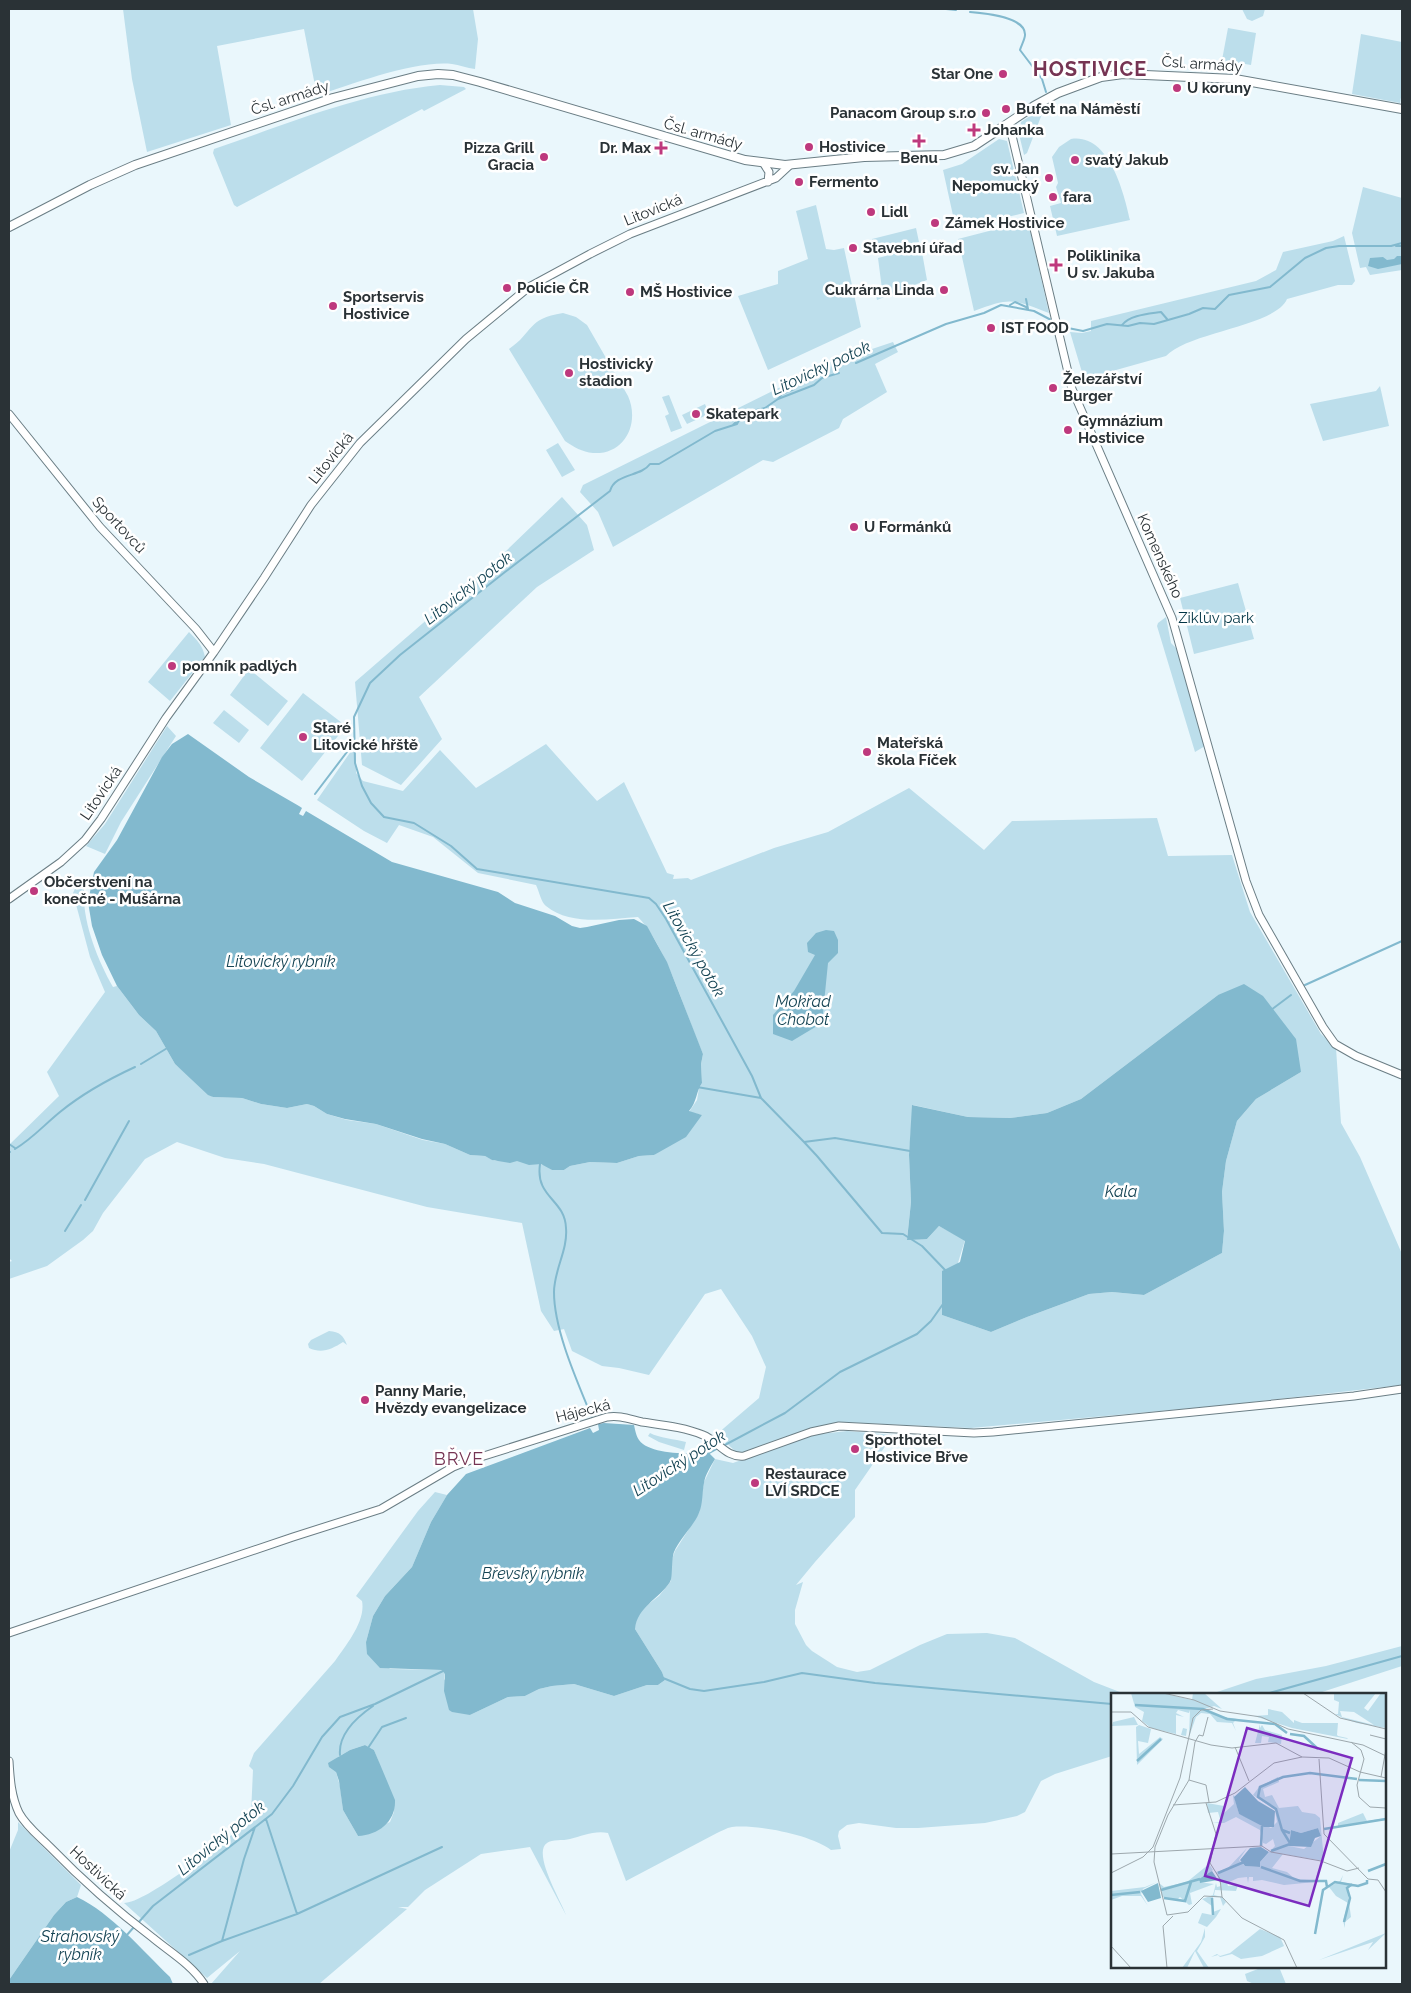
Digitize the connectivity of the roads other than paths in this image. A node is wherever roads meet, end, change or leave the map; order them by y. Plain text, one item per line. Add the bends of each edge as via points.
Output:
1 (1402, 109) edge
2 (1009, 123) junction
3 (764, 164) junction
4 (790, 165) junction
5 (768, 182) junction
6 (9, 227) edge
7 (9, 414) edge
8 (214, 652) junction
9 (9, 899) edge
10 (1402, 1075) edge
11 (1402, 1389) edge
12 (9, 1633) edge
13 (9, 1760) edge
14 (204, 1984) edge

1 - 2 main road, Čsl. armády via 1235,78 1123,74 1101,77 1058,93
2 - 4 main road, Čsl. armády via 974,146 953,153
2 - 10 street, Komenského via 1074,396 1172,618 1246,881 1259,915 1335,1044
3 - 4 main road, Čsl. armády
3 - 5 street via 769,172
3 - 6 main road, Čsl. armády via 480,82 438,74 418,76 333,98 135,165
4 - 5 street, Litovická
5 - 8 street, Litovická via 630,234 598,250 529,287 466,339 360,443 311,505
7 - 8 street, Sportovců via 100,527
8 - 9 street, Litovická via 85,840 62,862
11 - 12 street, Hájecká via 993,1432 839,1426 811,1432 744,1456 732,1456 706,1436 684,1429 624,1416 607,1417 468,1460 381,1509
13 - 14 street, Hostivická via 14,1800 31,1828 111,1906 180,1960

